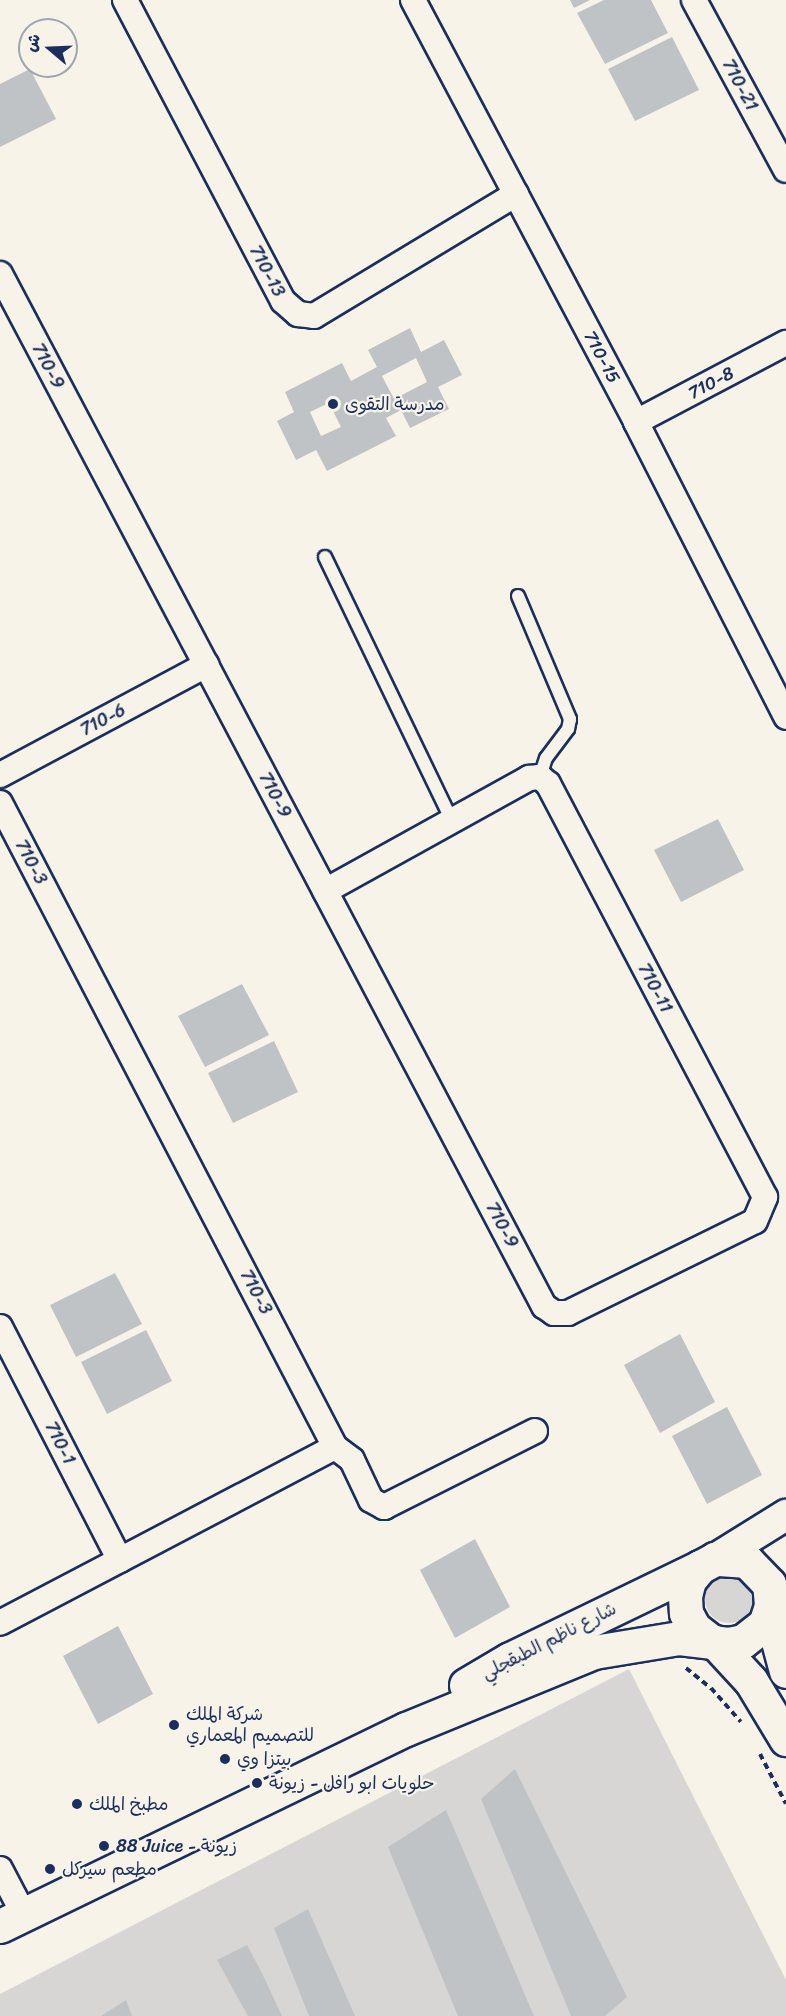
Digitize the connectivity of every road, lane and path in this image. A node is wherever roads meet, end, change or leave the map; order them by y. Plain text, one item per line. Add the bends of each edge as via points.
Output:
1 (125, 0) edge
2 (413, 0) edge
3 (694, 0) edge
4 (786, 170) edge
5 (516, 194) junction
6 (0, 274) edge
7 (786, 343) edge
8 (636, 422) junction
9 (325, 557) dead end
10 (518, 596) dead end
11 (206, 665) junction
12 (786, 717) edge
13 (0, 775) edge
14 (540, 777) junction
15 (0, 803) edge
16 (452, 821) junction
17 (325, 891) junction
18 (555, 1313) joint
19 (0, 1327) edge
20 (535, 1431) dead end
21 (335, 1447) junction
22 (786, 1515) edge
23 (120, 1560) junction
24 (708, 1563) junction
25 (776, 1596) edge
26 (0, 1623) edge
27 (651, 1640) junction
28 (711, 1640) junction
29 (786, 1671) edge
30 (406, 1729) junction
31 (748, 1733) dead end
32 (772, 1745) edge
33 (786, 1804) edge
34 (0, 1869) edge
35 (12, 1920) edge

1 - 5 street, 710-13 via 283,301 298,314 314,316
2 - 5 street, 710-15
3 - 4 street, 710-21
5 - 8 street, 710-15
6 - 11 street, 710-9
7 - 8 street, 710-8
8 - 12 street, 710-15
9 - 16 lane
10 - 14 lane via 570,719 568,729 546,758
11 - 13 street, 710-6
11 - 17 street, 710-9
14 - 16 street via 529,778
14 - 18 street, 710-11 via 548,784 765,1197 755,1221 568,1313
15 - 21 street, 710-3
16 - 17 street
17 - 18 street, 710-9 via 544,1306
19 - 23 street, 710-1
20 - 21 street, 710-3 via 384,1507 371,1500 352,1460
21 - 23 street
22 - 24 street
23 - 26 street
24 - 25 main road via 731,1557 753,1566
24 - 28 main road via 689,1580 685,1596 686,1613 694,1628
24 - 30 main road, شارع ناظم الطبقجلي via 510,1659 456,1691
25 - 28 main road via 765,1624 742,1641
25 - 29 main road
27 - 28 main road, شارع ناظم الطبقجلي
27 - 30 main road, شارع ناظم الطبقجلي via 594,1652
27 - 31 path via 711,1688
28 - 32 main road via 751,1681
30 - 35 main road, شارع ناظم الطبقجلي
32 - 33 path
34 - 35 street

